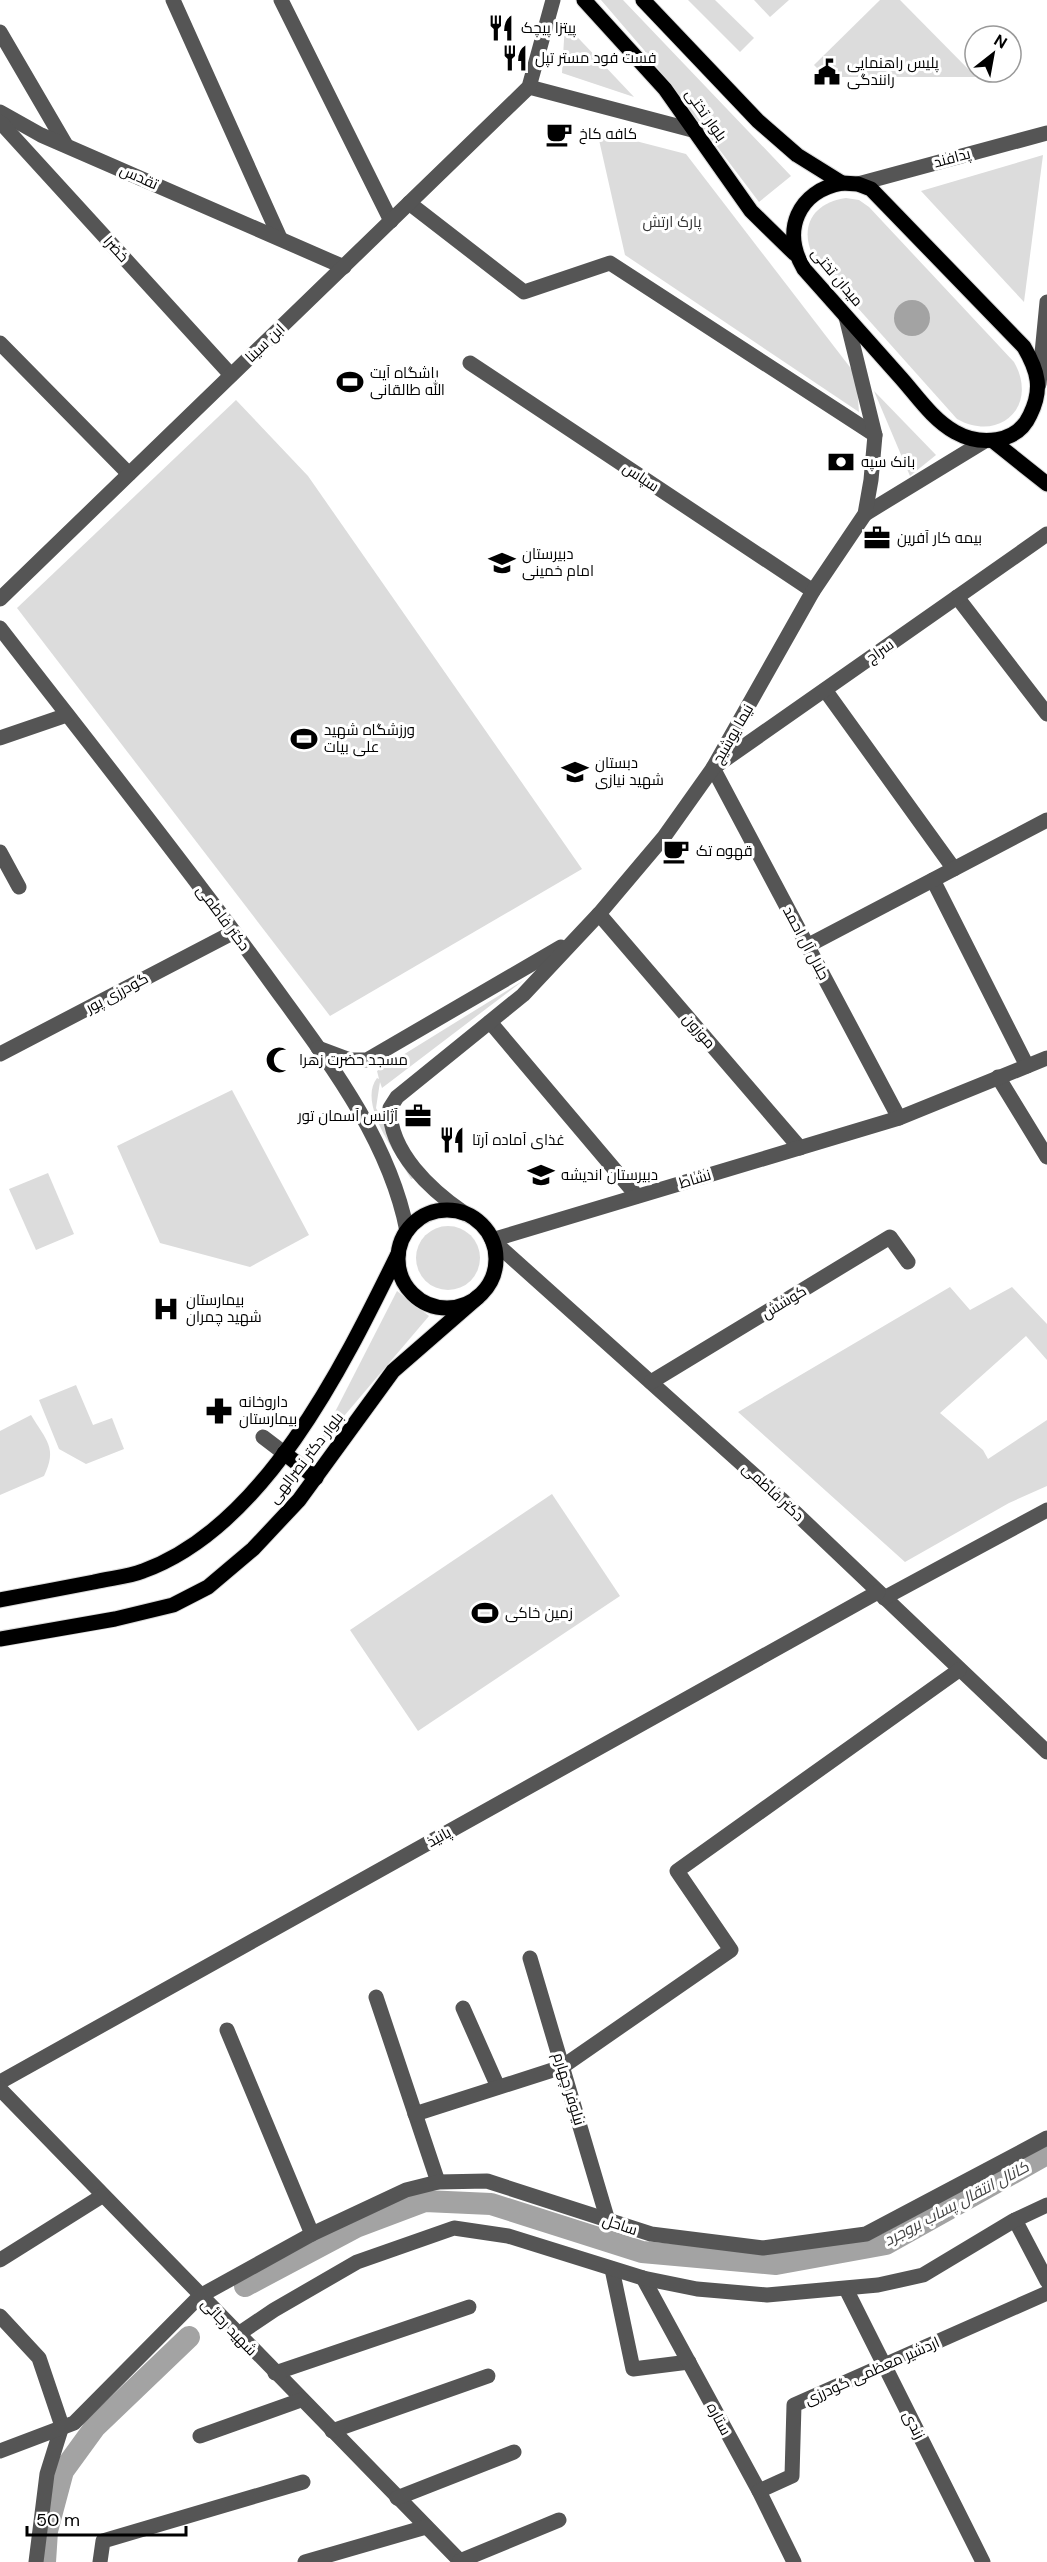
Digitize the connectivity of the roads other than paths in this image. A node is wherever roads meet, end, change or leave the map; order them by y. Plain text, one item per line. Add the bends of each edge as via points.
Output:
1 (173, 0) edge
2 (281, 0) edge
3 (552, 0) edge
4 (584, 0) edge
5 (643, 0) edge
6 (0, 32) edge
7 (529, 87) junction
8 (0, 112) edge
9 (0, 122) edge
10 (696, 131) junction
11 (1047, 133) edge
12 (66, 146) junction
13 (842, 183) junction
14 (858, 184) junction
15 (410, 203) junction
16 (391, 221) junction
17 (280, 238) junction
18 (795, 254) junction
19 (344, 267) junction
20 (1047, 302) edge
21 (846, 317) junction
22 (0, 343) edge
23 (470, 363) dead end
24 (231, 375) junction
25 (1039, 384) junction
26 (1037, 400) junction
27 (1047, 413) edge
28 (875, 435) junction
29 (988, 442) junction
30 (129, 474) junction
31 (1047, 484) edge
32 (865, 514) junction
33 (1047, 534) edge
34 (813, 591) junction
35 (957, 597) junction
36 (0, 599) edge
37 (0, 628) edge
38 (825, 690) junction
39 (1047, 714) edge
40 (67, 715) junction
41 (0, 738) edge
42 (713, 768) junction
43 (1047, 820) edge
44 (0, 852) edge
45 (954, 869) junction
46 (933, 880) junction
47 (19, 887) dead end
48 (599, 914) junction
49 (234, 932) junction
50 (577, 937) junction
51 (807, 946) junction
52 (490, 1022) junction
53 (318, 1048) junction
54 (0, 1054) edge
55 (1047, 1058) edge
56 (1026, 1066) junction
57 (998, 1077) junction
58 (899, 1118) junction
59 (800, 1148) junction
60 (1047, 1157) edge
61 (637, 1196) junction
62 (464, 1213) junction
63 (406, 1230) junction
64 (492, 1240) junction
65 (398, 1254) junction
66 (909, 1262) dead end
67 (478, 1297) junction
68 (651, 1382) junction
69 (263, 1437) dead end
70 (284, 1453) junction
71 (316, 1478) junction
72 (1047, 1510) edge
73 (881, 1595) junction
74 (0, 1600) edge
75 (0, 1639) edge
76 (959, 1670) junction
77 (1047, 1752) edge
78 (530, 1958) dead end
79 (376, 1997) dead end
80 (463, 2008) dead end
81 (226, 2030) dead end
82 (562, 2067) junction
83 (0, 2082) edge
84 (498, 2087) junction
85 (0, 2089) edge
86 (415, 2114) junction
87 (1047, 2138) edge
88 (438, 2182) junction
89 (102, 2196) junction
90 (1047, 2205) edge
91 (1015, 2220) junction
92 (608, 2221) junction
93 (312, 2235) junction
94 (0, 2260) edge
95 (612, 2269) junction
96 (643, 2278) junction
97 (1047, 2281) edge
98 (846, 2289) junction
99 (1047, 2293) edge
100 (200, 2296) junction
101 (469, 2307) dead end
102 (0, 2316) edge
103 (237, 2335) junction
104 (689, 2362) junction
105 (884, 2366) junction
106 (275, 2373) junction
107 (488, 2376) dead end
108 (301, 2400) junction
109 (63, 2426) junction
110 (332, 2431) junction
111 (200, 2436) dead end
112 (0, 2451) edge
113 (514, 2452) dead end
114 (303, 2482) dead end
115 (759, 2491) junction
116 (398, 2498) junction
117 (559, 2520) dead end
118 (426, 2527) junction
119 (36, 2562) edge
120 (100, 2562) edge
121 (305, 2562) edge
122 (460, 2562) edge
123 (794, 2562) edge
124 (983, 2562) edge

1 - 17 street
2 - 16 street
3 - 7 street
4 - 10 main road, بلوار تختی via 665,89
5 - 13 main road, بلوار تختی via 758,121 797,155
6 - 12 street
7 - 10 street
7 - 15 street, ابن سینا
8 - 12 street, تقدس
9 - 24 street, خضرا
10 - 18 main road, بلوار تختی via 745,203
11 - 14 street, پدافند
12 - 17 street, تقدس
13 - 14 main road, میدان تختی
13 - 18 main road, میدان تختی via 828,185 797,216 792,238
14 - 25 main road, میدان تختی via 871,189 887,204 1024,347 1035,366
15 - 16 street, ابن سینا
15 - 28 street via 524,292 610,263
16 - 19 street, ابن سینا
17 - 19 street, تقدس
18 - 21 main road, میدان تختی
19 - 24 street, ابن سینا
20 - 25 street
21 - 28 street, نیما یوشیج
21 - 29 main road, میدان تختی via 939,421 970,440
22 - 30 street
23 - 34 street, سپاس
24 - 30 street, ابن سینا
25 - 26 main road, میدان تختی
26 - 27 main road
26 - 29 main road, میدان تختی via 1028,419 1014,432
28 - 32 street, نیما یوشیج
29 - 31 main road
29 - 32 street, نیما یوشیج
30 - 36 street, ابن سینا
32 - 34 street, نیما یوشیج
33 - 35 street, سراج
34 - 42 street, نیما یوشیج
35 - 38 street, سراج
35 - 39 street
37 - 40 street, دکتر فاطمی
38 - 42 street, سراج
38 - 45 street
40 - 41 street
40 - 49 street, دکتر فاطمی
42 - 48 street, نیما یوشیج via 664,837
42 - 51 street, جلال آل احمد
43 - 45 street
44 - 47 street
45 - 46 street
46 - 51 street
46 - 56 street
48 - 50 street, نیما یوشیج
48 - 59 street, موزون
49 - 53 street, دکتر فاطمی
49 - 54 street, گودرزی پور
50 - 52 street, نیما یوشیج via 523,994
50 - 53 street, نیما یوشیج via 367,1060 350,1060
51 - 58 street, جلال آل احمد
52 - 61 street
52 - 62 street, نیما یوشیج via 397,1097 390,1108 393,1130 419,1175 438,1195
53 - 63 street, دکتر فاطمی via 368,1128 394,1184
55 - 56 street, نشاط
56 - 57 street, نشاط
57 - 58 street, نشاط
57 - 60 street
58 - 59 street, نشاط
59 - 61 street, نشاط
61 - 64 street, نشاط
62 - 63 main road via 438,1210
62 - 64 main road via 481,1223
63 - 65 main road
64 - 67 main road via 496,1264 487,1287
64 - 68 street, دکتر فاطمی
65 - 67 main road via 398,1267 409,1291 430,1305 455,1307
65 - 70 main road, بلوار دکتر نصرالهی via 352,1348
66 - 68 street, کوشش via 890,1237
67 - 71 main road, بلوار دکتر نصرالهی via 393,1371
68 - 73 street, دکتر فاطمی
69 - 70 street
70 - 71 main road
70 - 74 main road, بلوار دکتر نصرالهی via 253,1493 216,1530 176,1557 141,1572
71 - 75 main road, بلوار دکتر نصرالهی via 253,1549 194,1596 115,1619
72 - 73 street, پانیذ
73 - 76 street, دکتر فاطمی
73 - 83 street, پانیذ
76 - 77 street, دکتر فاطمی
76 - 82 street via 677,1871 731,1950
78 - 82 street, نیلوفر چهارم
79 - 86 street
80 - 84 street
81 - 93 street
82 - 84 street
82 - 92 street, نیلوفر چهارم
84 - 86 street
85 - 89 street, شهید رجائی
86 - 88 street
87 - 92 street, ساحل via 866,2234 763,2248 651,2235
88 - 92 street, ساحل via 487,2181
88 - 93 street, ساحل via 406,2190
89 - 94 street
89 - 100 street, شهید رجائی
90 - 91 street
91 - 97 street
91 - 98 street via 923,2275
93 - 100 street, ساحل
95 - 96 street
95 - 103 street via 508,2236 454,2228 357,2262
95 - 104 street via 633,2369
96 - 98 street via 697,2289 767,2295
96 - 104 street, ستاره
98 - 105 street, زندی
99 - 105 street, اردشیر معظمی گودرزی
100 - 103 street, شهید رجائی
100 - 109 street, ساحل via 74,2423
101 - 106 street
102 - 109 street via 39,2358
103 - 106 street, شهید رجائی
104 - 115 street, ستاره
105 - 115 street, اردشیر معظمی گودرزی via 794,2405 792,2476
105 - 124 street, زندی
106 - 108 street, شهید رجائی
107 - 110 street
108 - 110 street, شهید رجائی
108 - 111 street
109 - 112 street, ساحل
109 - 119 street via 47,2474
110 - 116 street, شهید رجائی
113 - 116 street
114 - 120 street via 103,2541
115 - 123 street, ستاره
116 - 118 street, شهید رجائی
117 - 122 street
118 - 121 street
118 - 122 street, شهید رجائی

